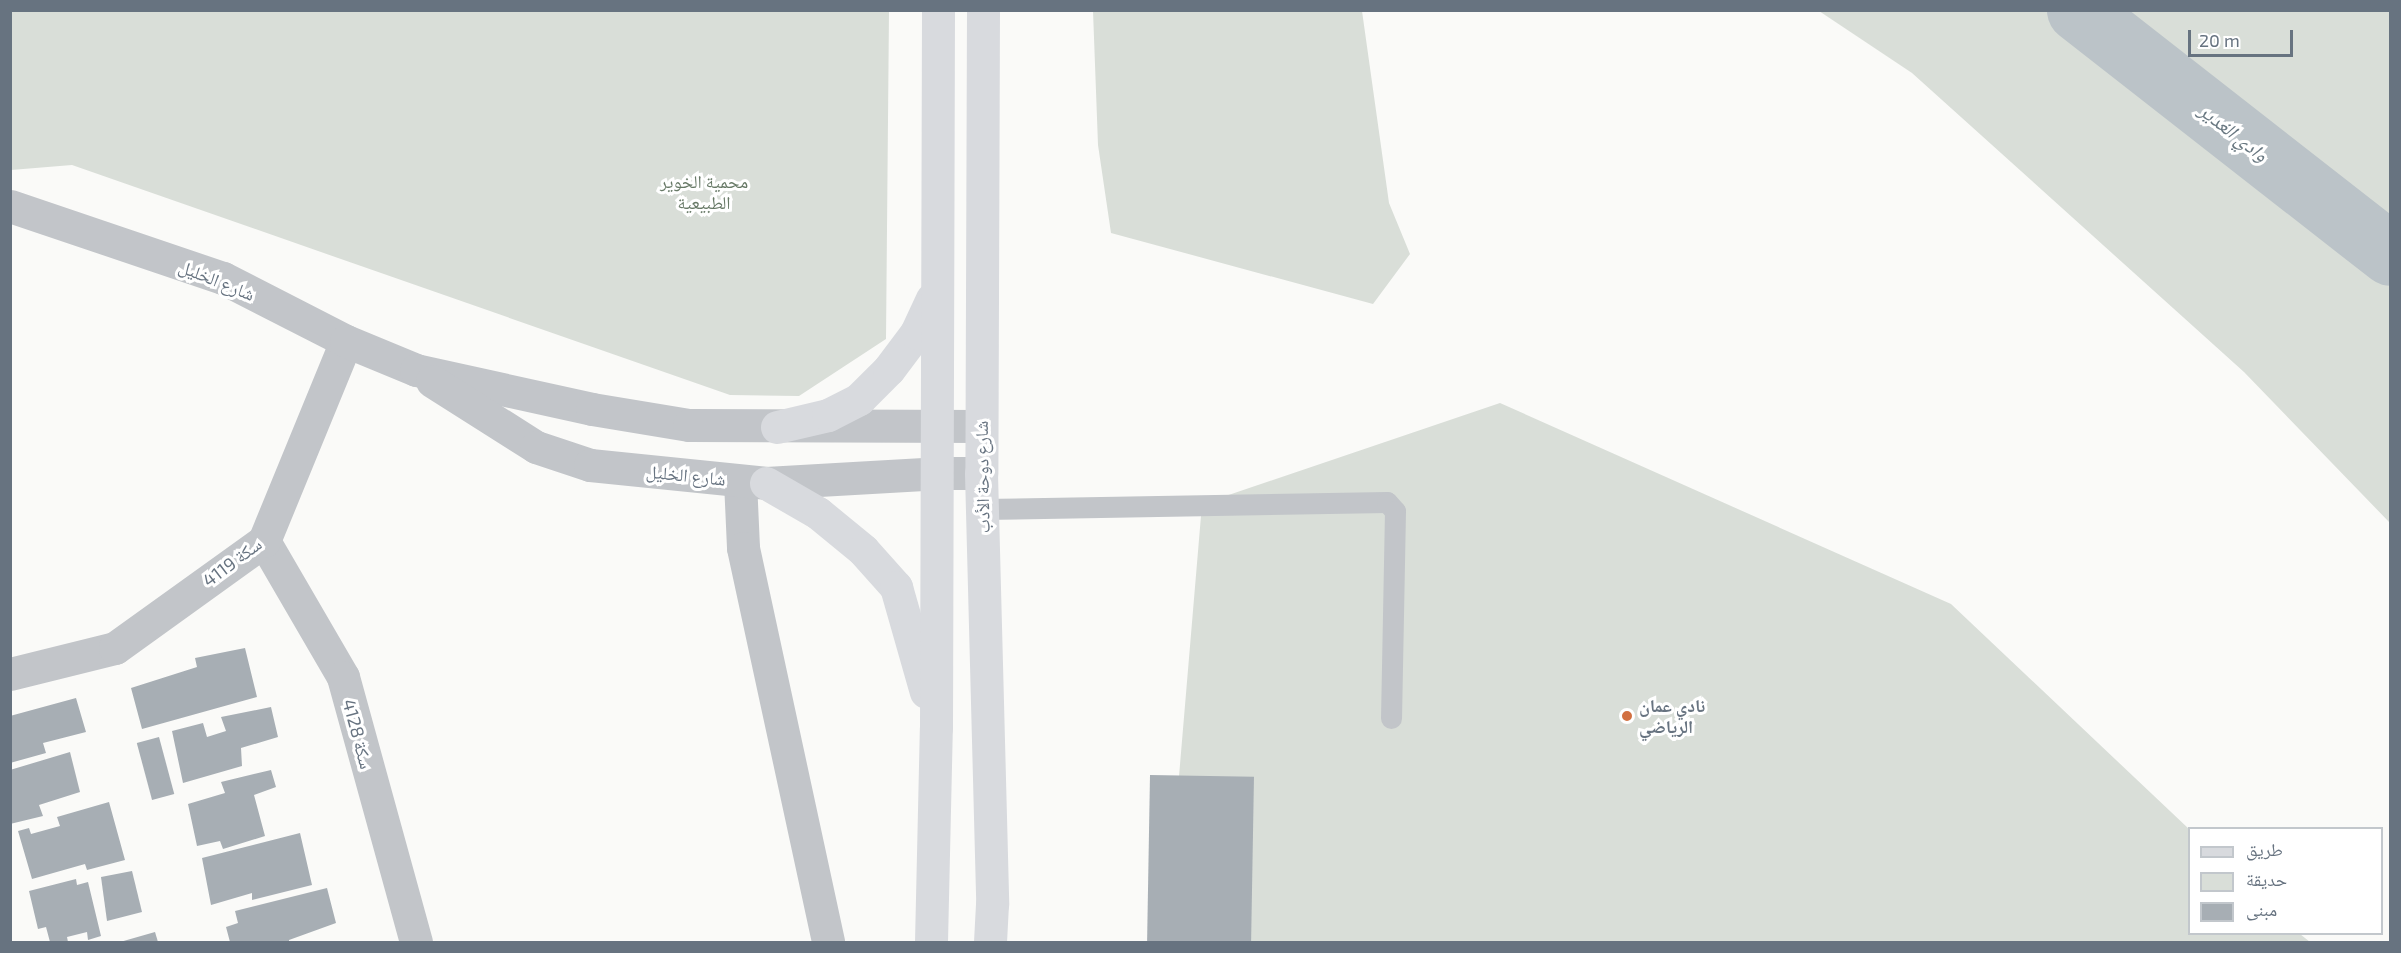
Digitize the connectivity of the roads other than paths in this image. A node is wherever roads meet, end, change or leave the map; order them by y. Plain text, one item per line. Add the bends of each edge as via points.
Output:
1 (938, 10) edge
2 (983, 10) edge
3 (10, 206) edge
4 (936, 291) junction
5 (346, 341) junction
6 (416, 370) junction
7 (937, 426) junction
8 (981, 426) junction
9 (777, 427) junction
10 (938, 473) junction
11 (981, 473) junction
12 (753, 482) junction
13 (982, 509) junction
14 (264, 541) junction
15 (10, 674) edge
16 (1391, 718) dead end
17 (936, 728) junction
18 (416, 942) edge
19 (828, 942) edge
20 (930, 942) edge
21 (990, 942) edge

1 - 4 main road
2 - 8 main road, شارع دوحة الأدب
3 - 5 street, شارع الخليل via 223,278
4 - 7 main road
4 - 9 main road via 916,333 889,369 859,399 828,416
5 - 6 street, شارع الخليل
5 - 14 street, سكة 4119
6 - 9 street, شارع الخليل via 591,409 689,425
6 - 12 street, شارع الخليل via 536,447 590,465
7 - 8 street, شارع الخليل
7 - 9 street, شارع الخليل
7 - 10 main road
8 - 11 main road, شارع دوحة الأدب
10 - 11 street, شارع الخليل
10 - 12 street, شارع الخليل
10 - 17 main road
11 - 13 main road, شارع دوحة الأدب
12 - 17 main road via 818,513 863,550 896,587
12 - 19 street via 743,548
13 - 16 lane via 1387,502 1395,511
13 - 21 main road, شارع دوحة الأدب
14 - 15 street, سكة 4119 via 115,648
14 - 18 street, سكة 4128 via 343,677
17 - 20 main road

